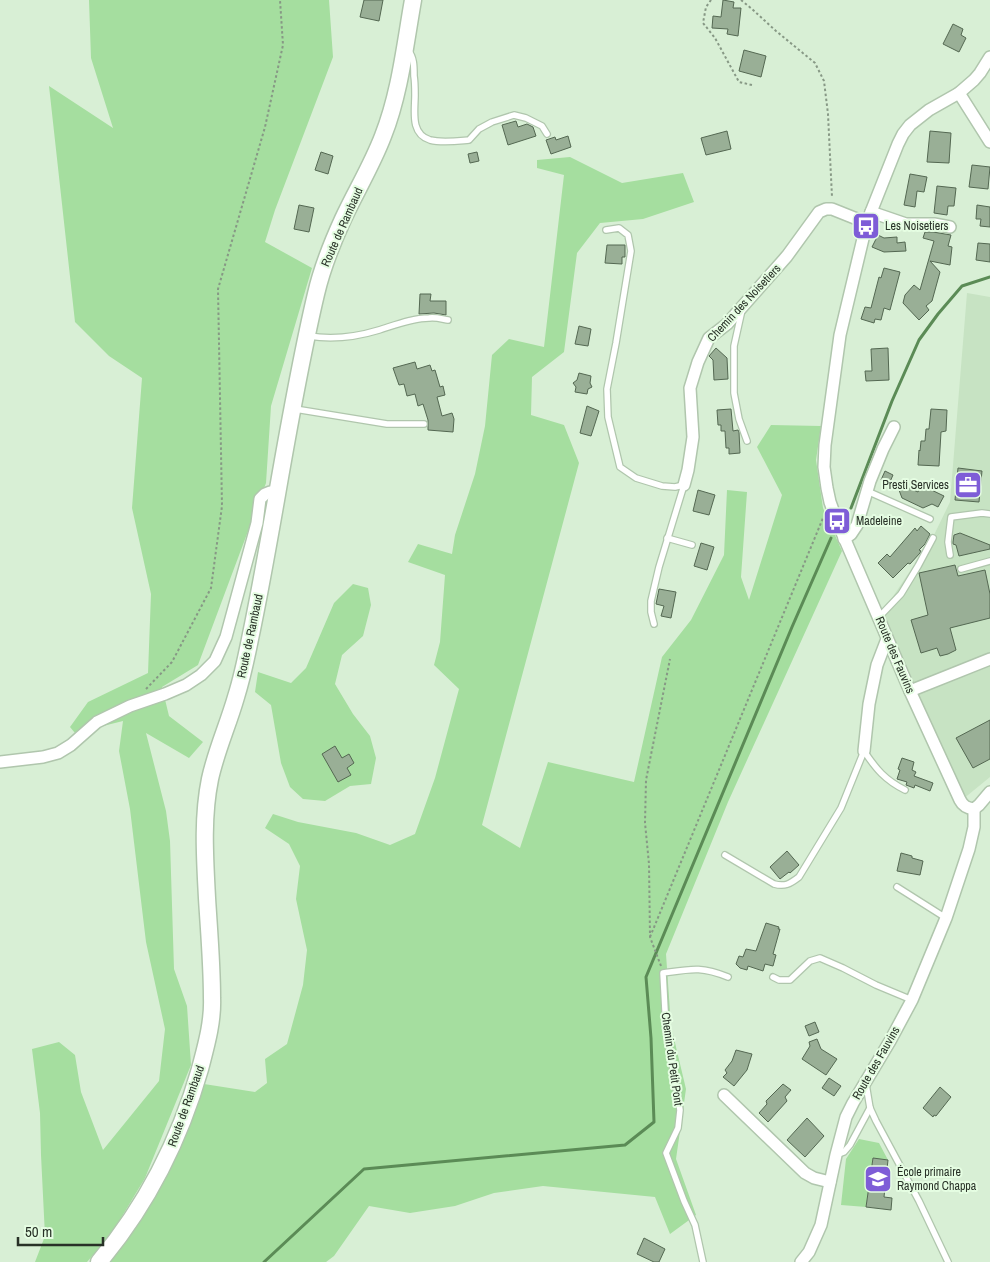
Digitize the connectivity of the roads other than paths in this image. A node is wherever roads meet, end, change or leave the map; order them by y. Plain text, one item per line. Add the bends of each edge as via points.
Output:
1 (413, 0) edge
2 (405, 46) junction
3 (990, 57) edge
4 (959, 93) junction
5 (547, 134) dead end
6 (990, 142) edge
7 (869, 217) junction
8 (950, 227) dead end
9 (606, 230) dead end
10 (743, 306) junction
11 (448, 320) dead end
12 (307, 336) junction
13 (293, 408) junction
14 (424, 424) dead end
15 (894, 427) dead end
16 (747, 441) dead end
17 (684, 485) junction
18 (867, 491) junction
19 (278, 492) junction
20 (990, 514) edge
21 (930, 519) dead end
22 (668, 538) junction
23 (933, 538) dead end
24 (844, 539) junction
25 (692, 545) dead end
26 (950, 555) dead end
27 (990, 561) edge
28 (961, 569) dead end
29 (879, 618) junction
30 (654, 624) dead end
31 (887, 639) junction
32 (990, 659) edge
33 (910, 691) junction
34 (864, 751) junction
35 (0, 762) edge
36 (905, 790) dead end
37 (990, 792) edge
38 (974, 810) junction
39 (725, 855) dead end
40 (897, 887) dead end
41 (946, 918) junction
42 (728, 977) dead end
43 (773, 977) dead end
44 (912, 1000) junction
45 (866, 1082) junction
46 (724, 1095) dead end
47 (870, 1108) junction
48 (836, 1155) junction
49 (830, 1182) junction
50 (99, 1262) edge
51 (703, 1262) edge
52 (801, 1262) edge
53 (948, 1262) edge

1 - 2 street, Route de Rambaud
2 - 5 lane via 413,58 414,116 416,129 422,136 430,140 469,140 479,129 514,115 542,126
2 - 12 street, Route de Rambaud via 395,101 366,176 344,216 328,256
3 - 4 street, Route des Fauvins via 977,77
4 - 6 street
4 - 7 street, Route des Fauvins via 918,118 907,129
7 - 8 street
7 - 10 street, Chemin des Noisetiers via 832,209 819,212 787,256
7 - 24 street, Route des Fauvins via 840,335 825,445 824,467 830,502
9 - 17 lane via 619,228 628,235 631,251 607,389 608,417 620,467 636,478 662,486
10 - 16 lane via 734,346 734,393
10 - 17 street, Chemin des Noisetiers via 728,324 709,338 698,362 690,388 692,437
11 - 12 lane via 408,321 338,338
12 - 13 street, Route de Rambaud
13 - 14 lane via 387,424
13 - 19 street, Route de Rambaud
15 - 18 street
17 - 22 lane
18 - 21 lane
18 - 24 street via 857,525
19 - 35 street via 270,492 260,499 257,523 226,637 215,661 201,675 186,685 97,722 58,753
19 - 50 street, Route de Rambaud via 246,660 210,779 205,865 212,1002 205,1050 194,1090 168,1157 143,1201
20 - 26 lane via 951,517
22 - 25 lane
22 - 30 lane via 652,601
23 - 29 lane via 901,594
24 - 29 street, Route des Fauvins
27 - 28 lane
29 - 31 street, Route des Fauvins
31 - 33 street, Route des Fauvins
31 - 34 street via 868,704
32 - 33 street
33 - 38 street, Route des Fauvins via 963,805
34 - 36 lane via 887,779
34 - 39 lane via 841,808 799,877 782,886 774,884
37 - 38 street
38 - 41 street, Route des Fauvins via 969,849
40 - 41 lane
41 - 44 street, Route des Fauvins
42 - 51 lane, Chemin du Petit Pont via 694,968 663,973 666,1029 680,1110 678,1128 666,1153 696,1225
43 - 44 lane via 790,980 810,960 820,958
44 - 45 street, Route des Fauvins
45 - 47 lane
45 - 48 street, Route des Fauvins via 846,1117
46 - 49 street via 805,1173
47 - 48 lane via 850,1145
47 - 53 lane
48 - 49 street, Route des Fauvins
49 - 52 street, Route des Fauvins via 821,1225

